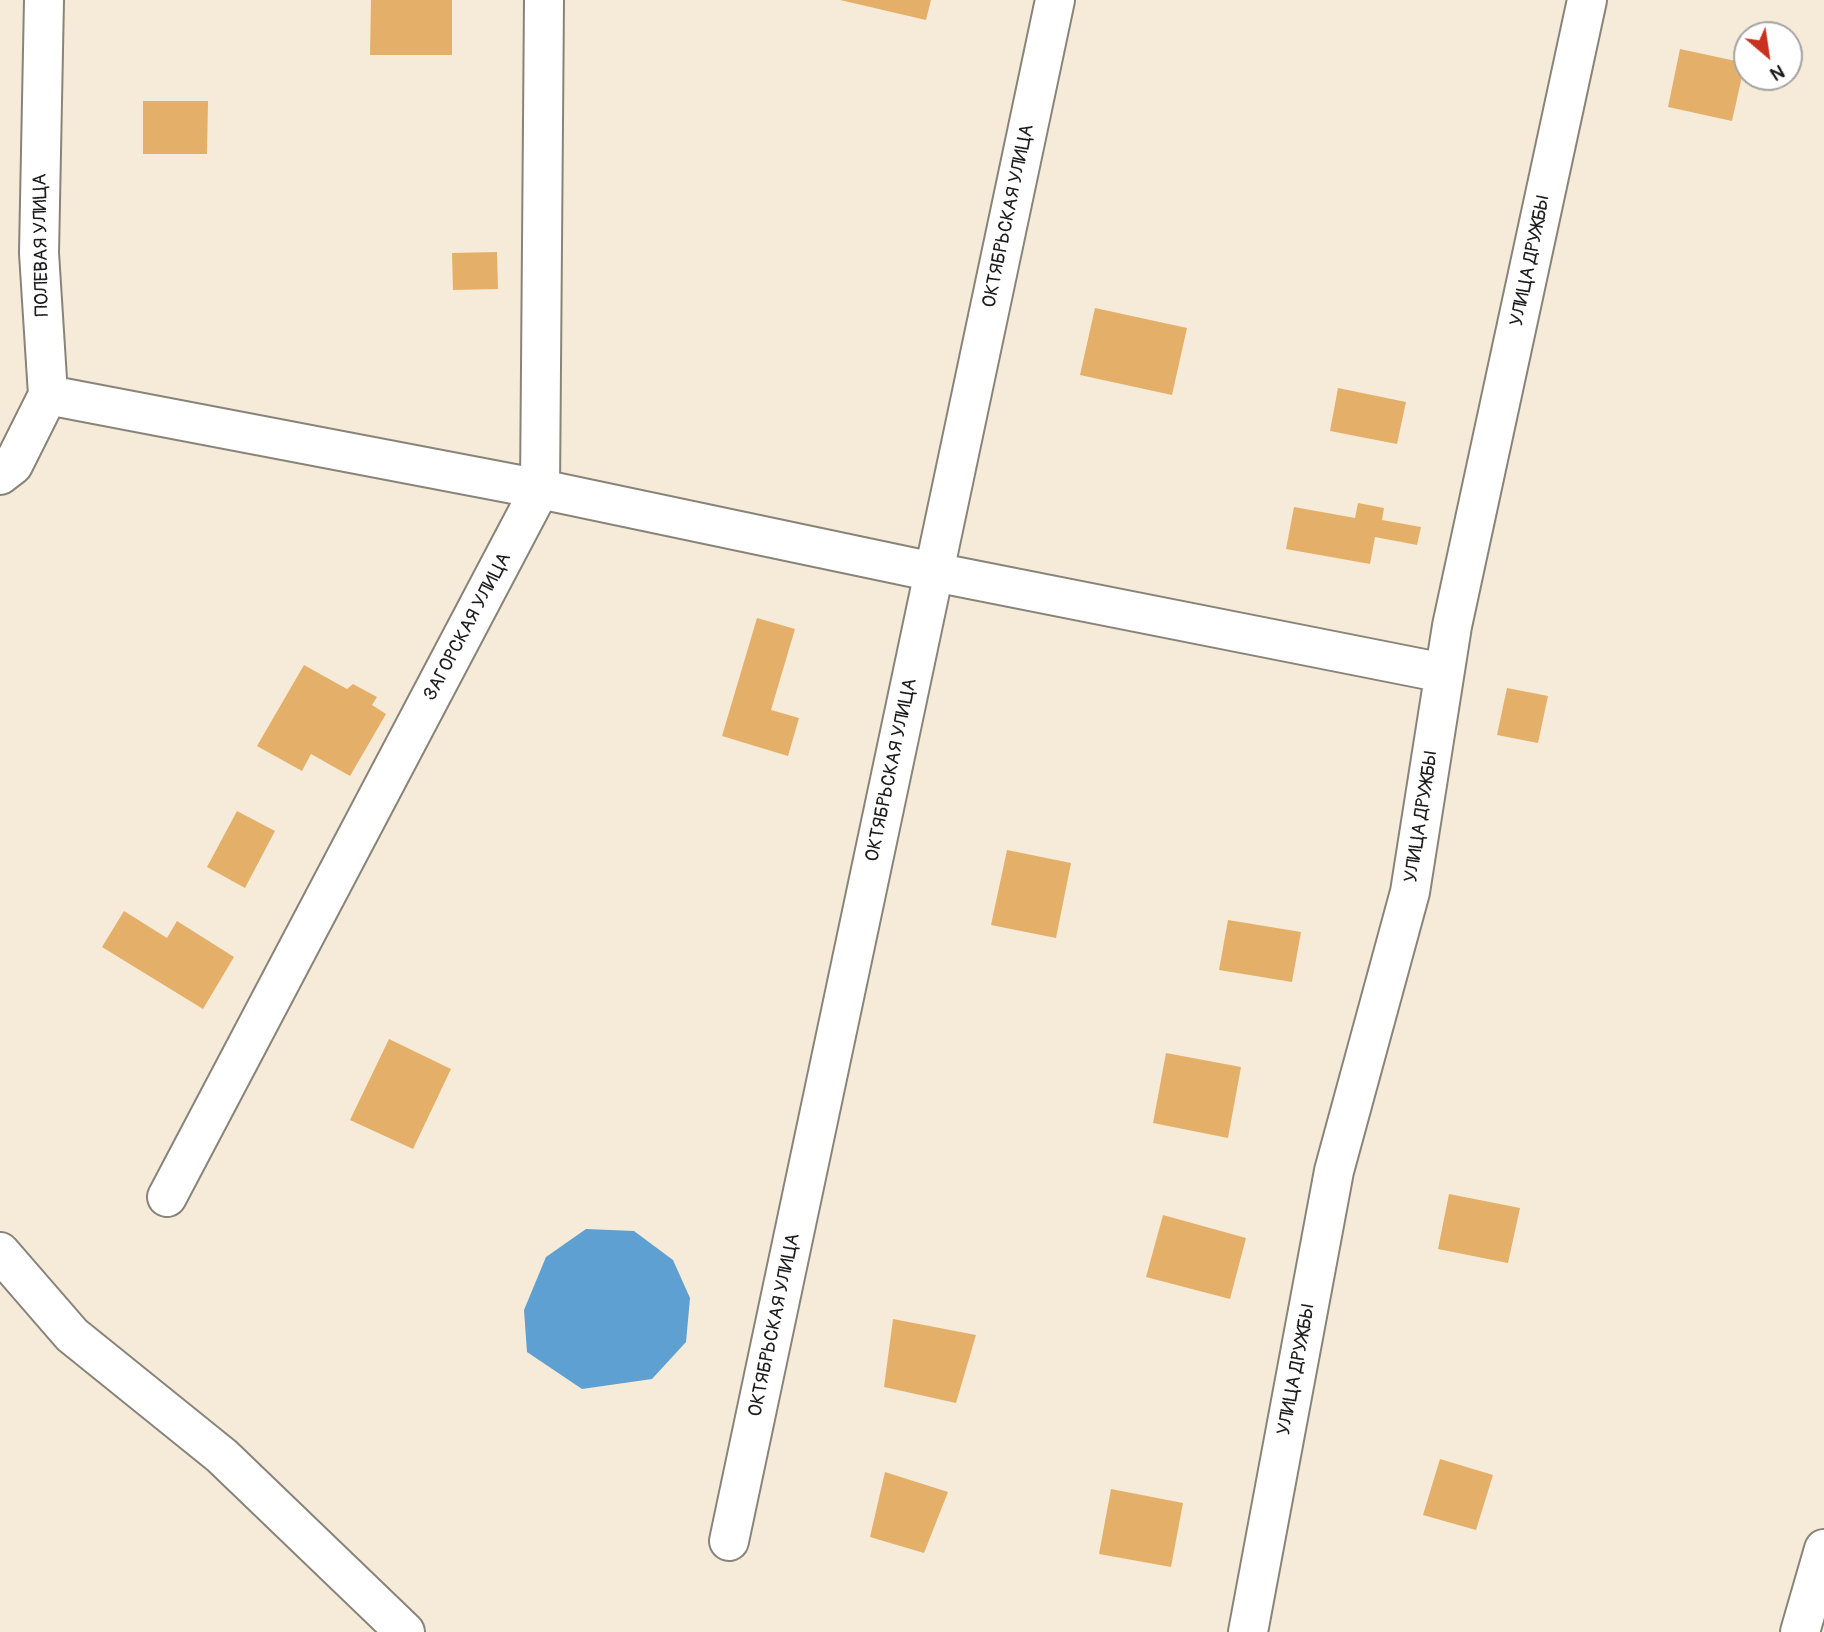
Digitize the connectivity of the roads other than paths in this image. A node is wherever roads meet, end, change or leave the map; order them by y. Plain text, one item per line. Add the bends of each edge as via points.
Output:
1 (44, 0) edge
2 (544, 0) edge
3 (1055, 0) edge
4 (1587, 0) edge
5 (48, 395) junction
6 (0, 475) edge
7 (540, 489) junction
8 (934, 572) junction
9 (1444, 673) junction
10 (167, 1197) dead end
11 (0, 1252) edge
12 (729, 1541) dead end
13 (1824, 1549) edge
14 (405, 1632) edge
15 (1248, 1632) edge
16 (1800, 1632) edge

1 - 5 street, ПОЛЕВАЯ УЛИЦА via 39,253
2 - 7 street, ЗАГОРСКАЯ УЛИЦА
3 - 8 street, ОКТЯБРЬСКАЯ УЛИЦА
4 - 9 street, УЛИЦА ДРУЖБЫ
5 - 6 street via 13,465
5 - 7 street
7 - 8 street
7 - 10 street, ЗАГОРСКАЯ УЛИЦА
8 - 9 street
8 - 12 street, ОКТЯБРЬСКАЯ УЛИЦА
9 - 15 street, УЛИЦА ДРУЖБЫ via 1410,892 1335,1171
11 - 14 street via 72,1335 222,1456
13 - 16 street

